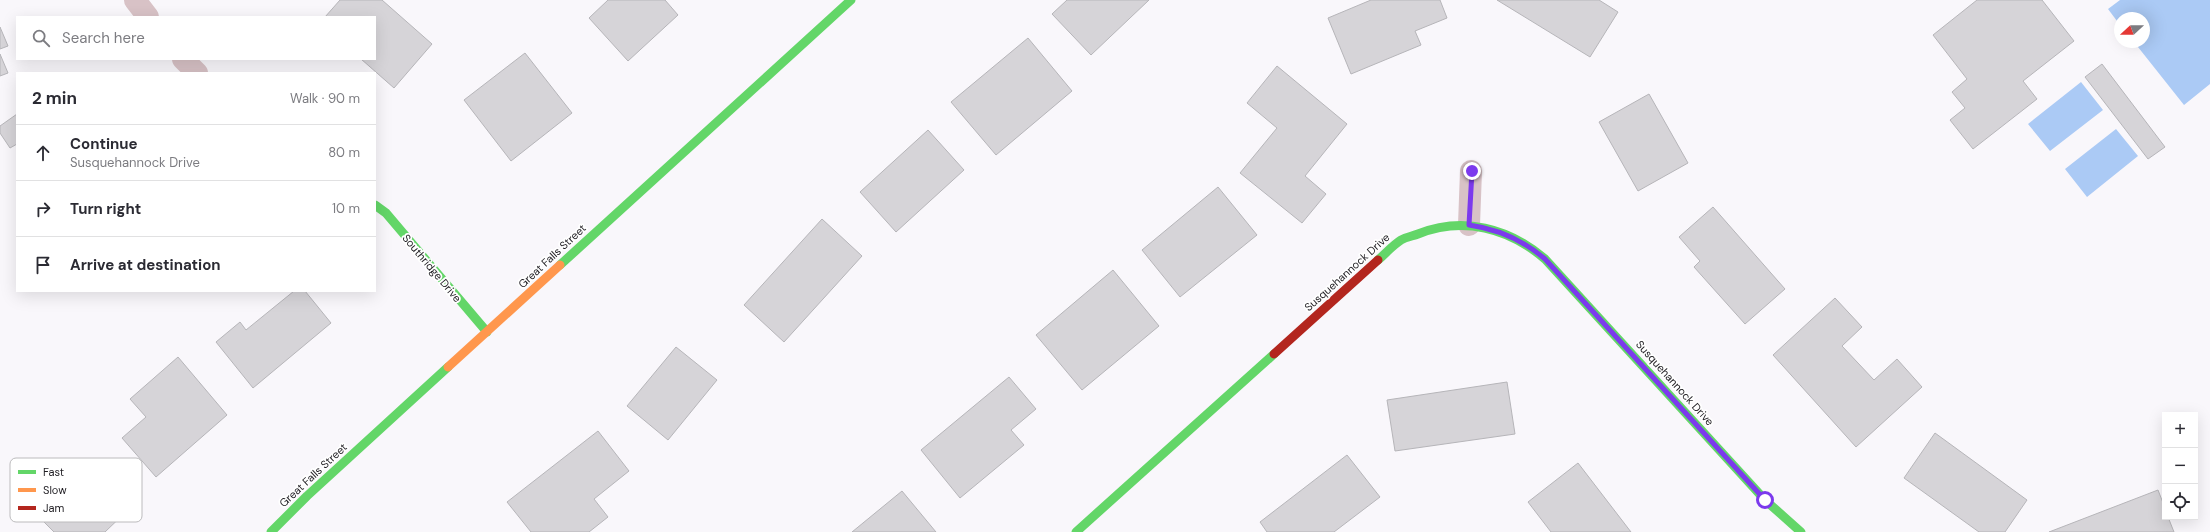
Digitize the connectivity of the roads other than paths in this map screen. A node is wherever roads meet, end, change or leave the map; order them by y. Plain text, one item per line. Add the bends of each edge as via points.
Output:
1 (135, 0) edge
2 (851, 0) edge
3 (147, 16) edge
4 (184, 60) edge
5 (196, 72) edge
6 (1472, 171) dead end
7 (376, 206) edge
8 (1469, 225) junction
9 (487, 332) junction
10 (271, 532) edge
11 (1076, 532) edge
12 (1801, 532) edge

1 - 3 street
2 - 9 street, Great Falls Street
4 - 5 street
6 - 8 street
7 - 9 street, Southridge Drive via 386,214
8 - 11 street, Susquehannock Drive via 1434,227 1401,240
8 - 12 street, Susquehannock Drive via 1511,236 1530,246 1545,259 1765,500
9 - 10 street, Great Falls Street

